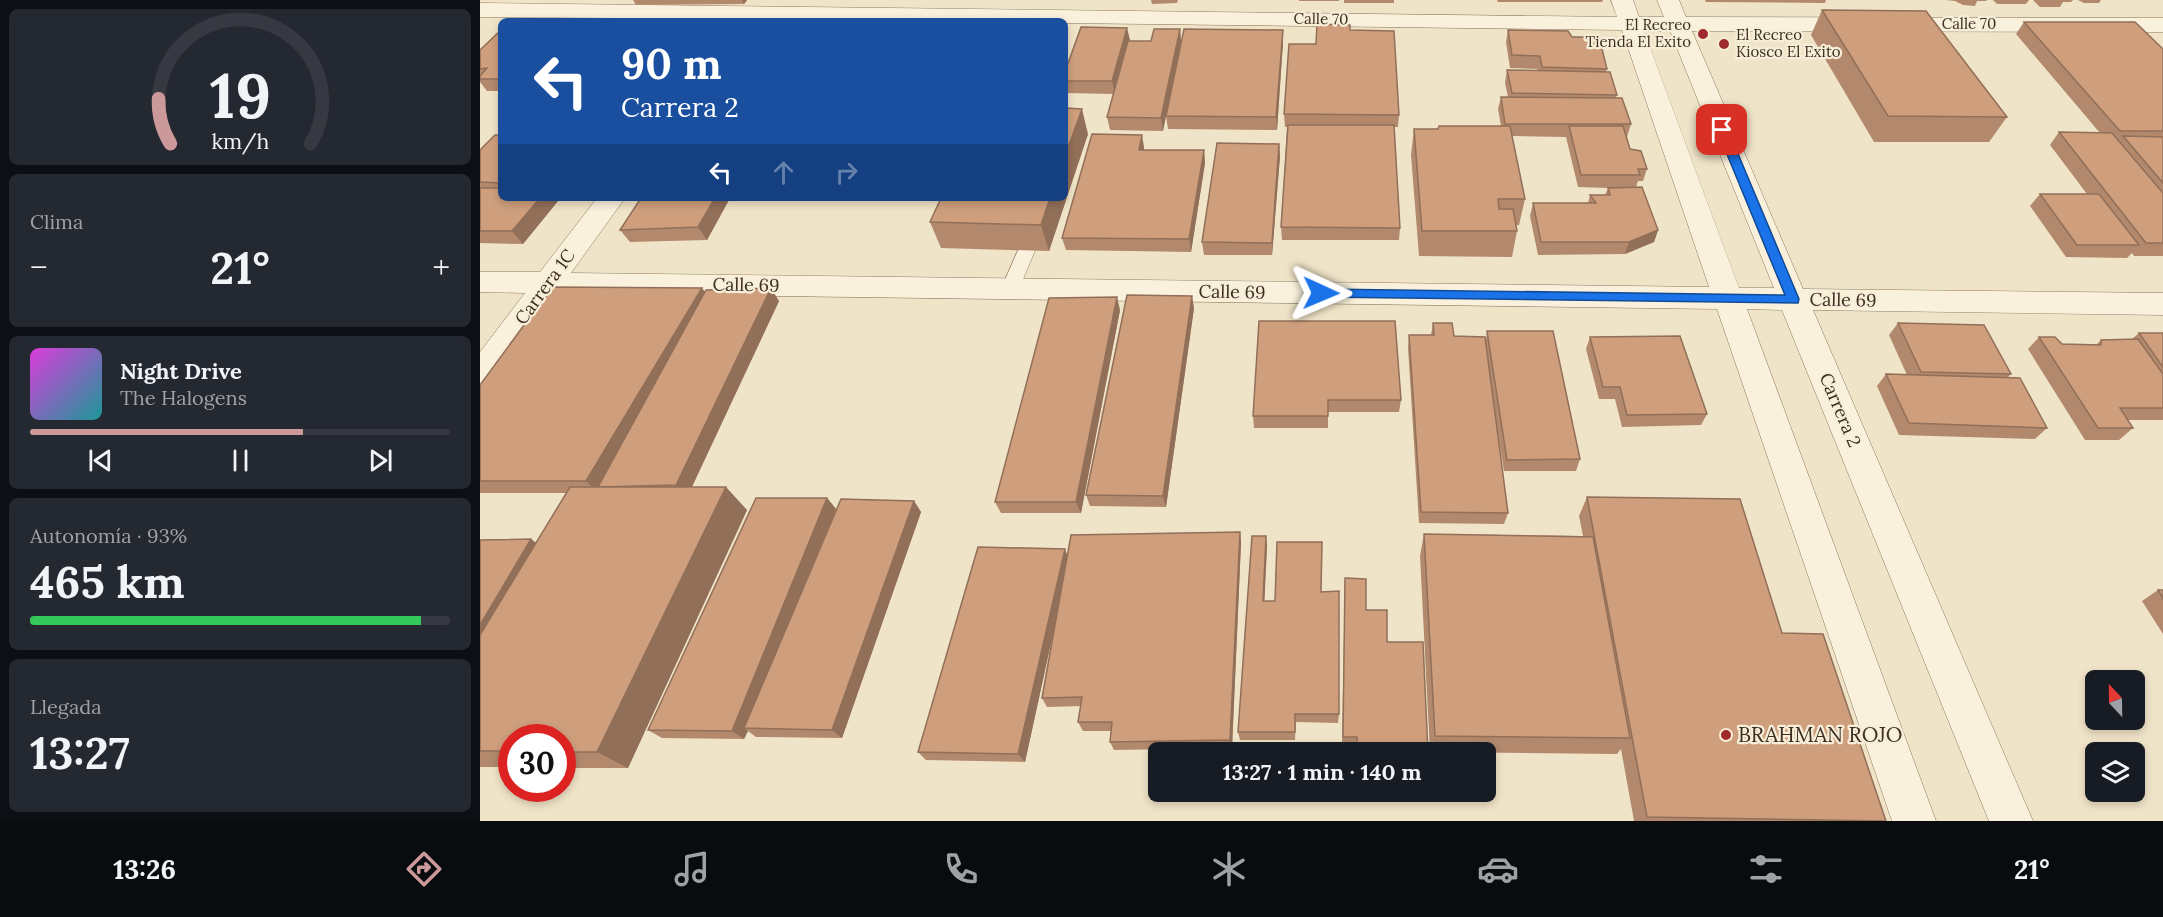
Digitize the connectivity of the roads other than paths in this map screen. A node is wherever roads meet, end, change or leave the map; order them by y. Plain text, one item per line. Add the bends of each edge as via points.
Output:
1 (510, 5) edge
2 (480, 10) edge
3 (754, 11) edge
4 (1627, 12) edge
5 (1673, 12) edge
6 (1890, 24) junction
7 (2163, 25) edge
8 (480, 33) edge
9 (1903, 42) edge
10 (609, 201) edge
11 (1048, 201) edge
12 (480, 282) edge
13 (547, 282) junction
14 (1010, 289) junction
15 (1729, 299) junction
16 (1793, 299) junction
17 (2163, 303) edge
18 (480, 376) edge
19 (1914, 821) edge
20 (2011, 821) edge

1 - 2 street, Calle 70
1 - 3 street, Calle 70
1 - 8 street
3 - 4 street, Calle 70
4 - 5 street, Calle 70
4 - 15 street
5 - 6 street, Calle 70
5 - 16 street, Carrera 2
6 - 7 street, Calle 70
6 - 9 lane
10 - 13 street, Carrera 1C
11 - 14 lane
12 - 13 street, Calle 69
13 - 14 street, Calle 69
13 - 18 street, Carrera 1C
14 - 15 street, Calle 69
15 - 16 street, Calle 69
15 - 19 street
16 - 17 street, Calle 69
16 - 20 street, Carrera 2

